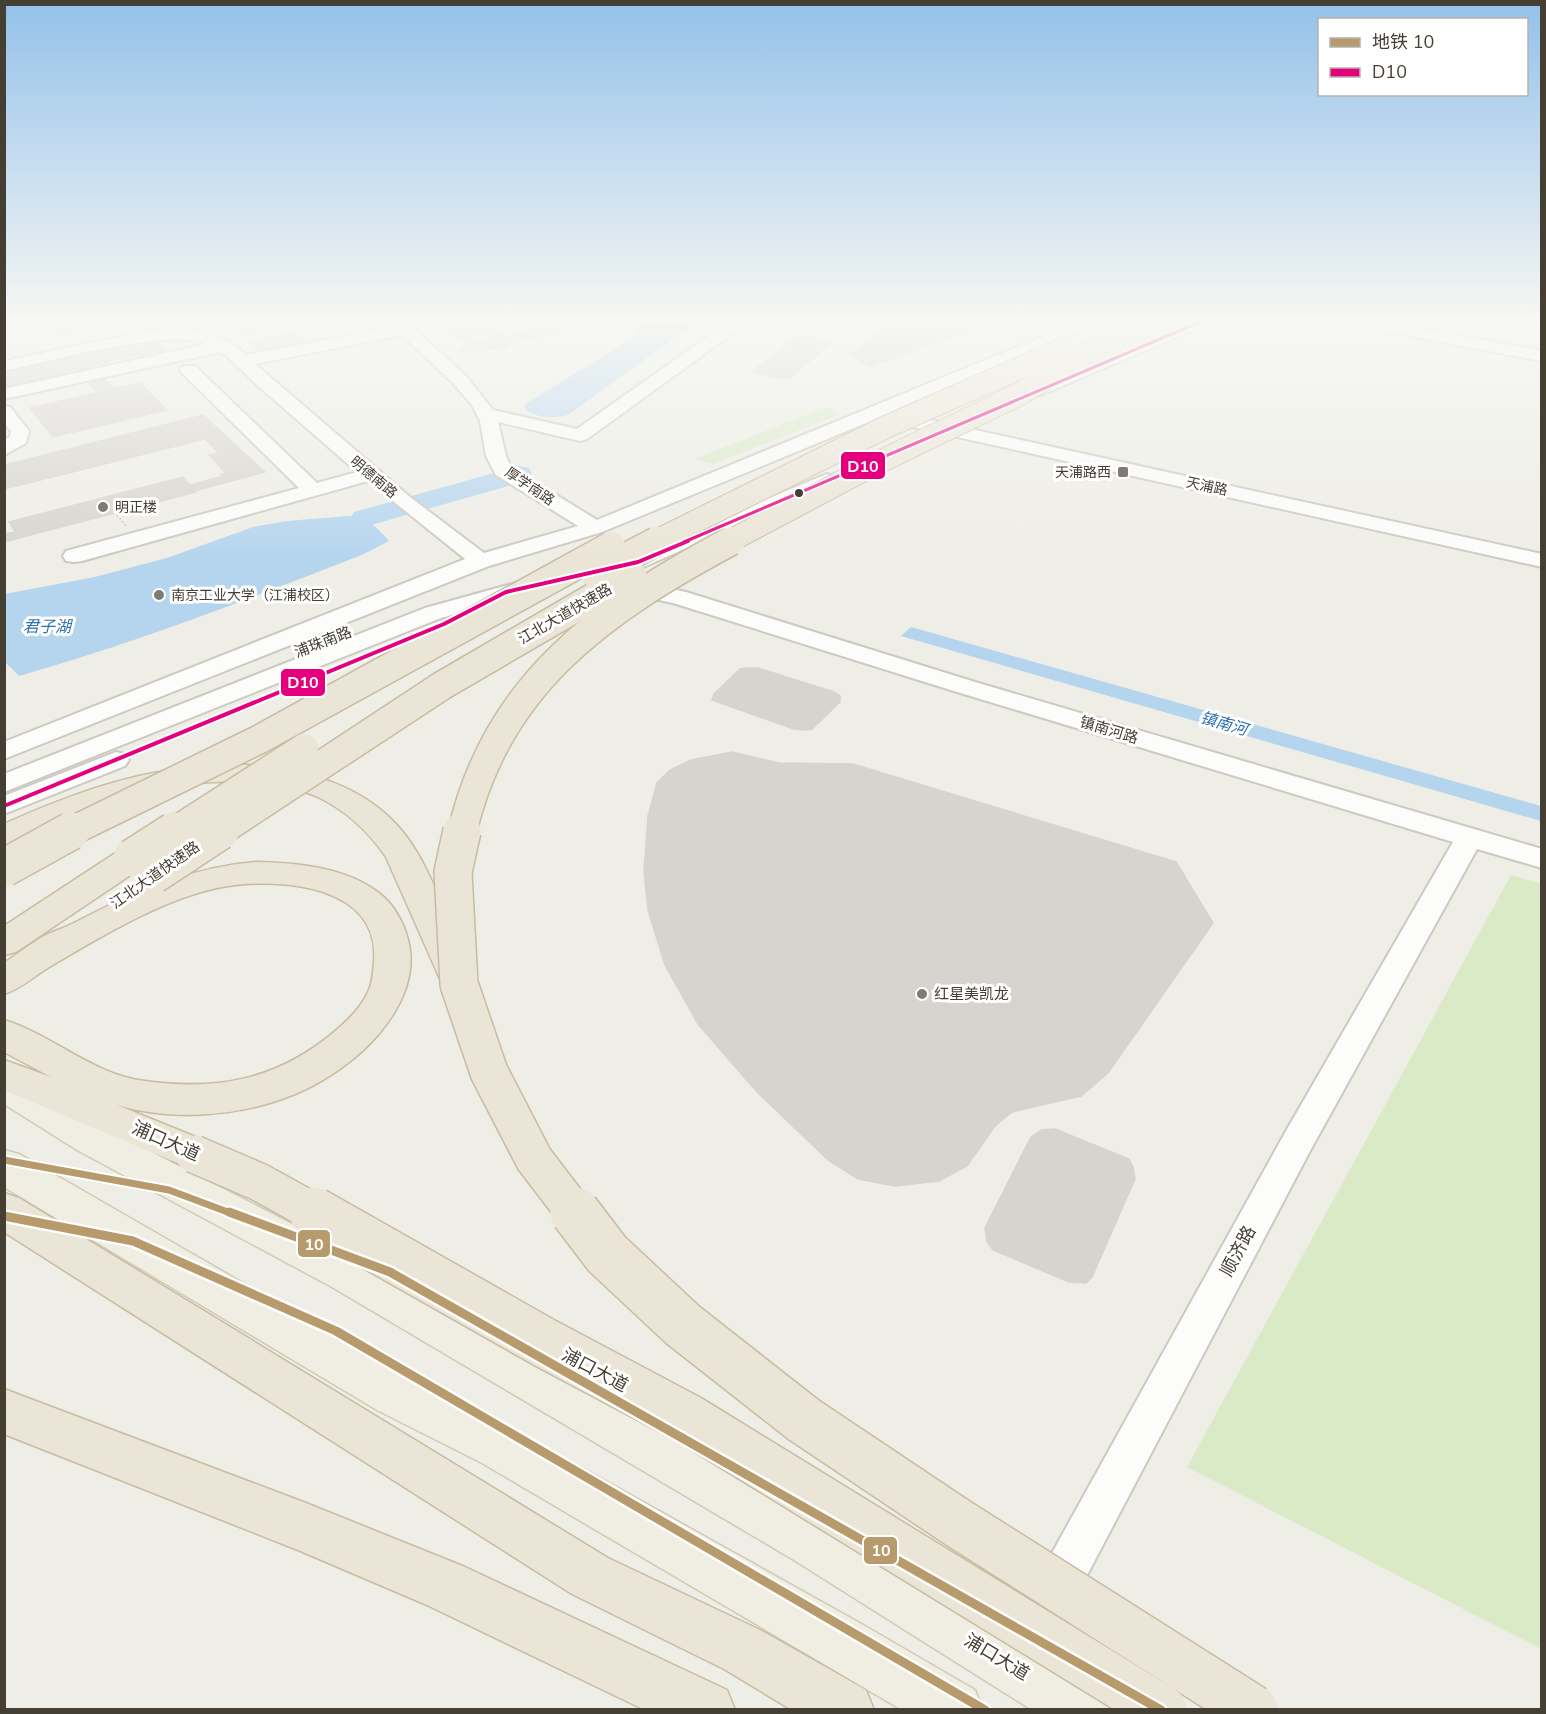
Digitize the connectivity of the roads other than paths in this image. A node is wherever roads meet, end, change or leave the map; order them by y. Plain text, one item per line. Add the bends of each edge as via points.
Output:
1 (221, 401) edge
2 (287, 401) edge
3 (477, 401) edge
4 (628, 401) edge
5 (900, 401) edge
6 (941, 401) edge
7 (981, 401) edge
8 (1006, 401) edge
9 (1013, 401) edge
10 (881, 409) junction
11 (4, 411) edge
12 (487, 414) junction
13 (956, 425) junction
14 (4, 449) edge
15 (790, 472) junction
16 (371, 474) junction
17 (313, 490) junction
18 (595, 528) junction
19 (573, 536) junction
20 (1542, 551) edge
21 (74, 556) dead end
22 (481, 561) junction
23 (1542, 561) edge
24 (638, 562) junction
25 (576, 576) junction
26 (506, 592) junction
27 (678, 597) junction
28 (4, 751) edge
29 (4, 770) edge
30 (4, 784) edge
31 (4, 806) edge
32 (4, 836) edge
33 (1469, 838) junction
34 (1542, 859) edge
35 (4, 868) edge
36 (4, 943) edge
37 (39, 957) junction
38 (4, 981) edge
39 (459, 984) junction
40 (4, 1034) edge
41 (4, 1074) edge
42 (4, 1084) edge
43 (4, 1166) edge
44 (4, 1210) edge
45 (4, 1411) edge
46 (4, 1432) edge
47 (168, 1473) junction
48 (1013, 1668) junction
49 (707, 1710) edge
50 (846, 1710) edge
51 (955, 1710) edge
52 (1086, 1710) edge
53 (1162, 1710) edge
54 (1253, 1710) edge

1 - 17 street
2 - 16 street, 明德南路
3 - 12 street, 厚学南路
4 - 12 street via 580,435
5 - 10 street, 浦珠南路
6 - 15 highway, 江北大道快速路, bridge
7 - 37 highway, 江北大道快速路, bridge via 696,538 443,685 153,875
8 - 39 highway, bridge via 873,465 676,570 617,608 564,652 527,692 498,736 469,801 453,872
9 - 13 street, 浦珠南路
10 - 13 street, 天浦路
10 - 18 street, 浦珠南路
11 - 14 street via 20,431 19,440
12 - 18 street, 厚学南路 via 495,459 503,471
13 - 20 street
13 - 23 street, 天浦路
13 - 24 street, 浦珠南路
15 - 35 highway, bridge via 620,542 335,699
15 - 36 highway, 江北大道快速路, bridge via 545,600 420,675
16 - 17 street
16 - 22 street, 明德南路
17 - 21 street
18 - 19 street, 浦珠南路
19 - 22 street, 浦珠南路
19 - 29 street, 浦珠南路 via 507,572
22 - 28 street, 浦珠南路
24 - 25 street, 浦珠南路
24 - 27 street
25 - 26 street, 浦珠南路
25 - 27 street, 镇南河路
26 - 30 street, 浦珠南路 via 433,613
26 - 31 street, 浦珠南路 via 444,624
27 - 33 street, 镇南河路
32 - 39 highway, bridge via 68,807 168,778 253,773 319,786 342,797 392,840
33 - 34 street, 镇南河路
33 - 48 street, 顺济路 via 1298,1141
37 - 38 highway, 江北大道快速路
37 - 40 highway via 185,886 229,875 279,872 324,878 361,896 381,914 390,932 393,960 391,981 377,1010 352,1039 289,1080 228,1098 136,1095 53,1061
39 - 54 highway, bridge via 489,1072 534,1159 607,1254 683,1325 814,1427
41 - 53 highway, 浦口大道, bridge via 269,1187 690,1420
42 - 48 main road, 浦口大道 via 91,1139 348,1274 812,1542
43 - 51 main road via 394,1395 509,1452
44 - 50 highway via 590,1576 743,1650
45 - 47 highway
46 - 47 highway
47 - 49 highway via 446,1586
48 - 52 main road, 浦口大道

